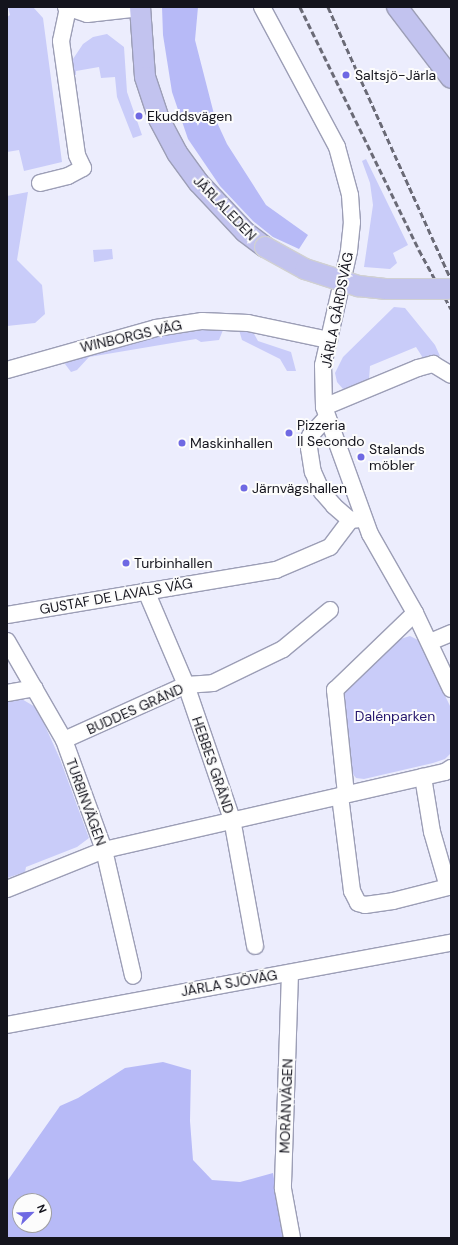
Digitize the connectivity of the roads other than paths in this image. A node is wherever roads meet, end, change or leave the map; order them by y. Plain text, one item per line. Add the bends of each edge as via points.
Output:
1 (262, 7) edge
2 (397, 7) edge
3 (67, 8) edge
4 (140, 8) edge
5 (427, 46) junction
6 (451, 78) edge
7 (451, 89) edge
8 (40, 183) dead end
9 (450, 289) edge
10 (329, 340) junction
11 (7, 370) edge
12 (451, 375) edge
13 (325, 412) junction
14 (358, 519) junction
15 (146, 591) junction
16 (330, 610) dead end
17 (415, 613) junction
18 (7, 615) edge
19 (451, 633) edge
20 (7, 641) edge
21 (430, 642) junction
22 (186, 685) junction
23 (35, 688) junction
24 (451, 689) edge
25 (7, 693) edge
26 (64, 740) junction
27 (451, 768) edge
28 (423, 777) junction
29 (343, 795) junction
30 (232, 819) junction
31 (104, 850) junction
32 (7, 889) edge
33 (451, 943) edge
34 (255, 946) dead end
35 (290, 973) junction
36 (133, 976) dead end
37 (7, 1025) edge
38 (292, 1238) edge

1 - 10 street, JÄRLA GÅRDSVÄG via 336,147 350,195 352,222 349,251
2 - 5 main road
3 - 4 street via 87,14
3 - 8 street via 61,41 77,155 83,168 68,176
4 - 9 main road, JÄRLALEDEN, bridge via 145,77 159,119 199,183 245,232 264,247 305,269 358,286 385,289
5 - 6 main road
5 - 7 main road
10 - 11 street, WINBORGS VÄG via 248,323 202,321 156,328
10 - 13 street, JÄRLA GÅRDSVÄG via 323,365
12 - 13 street via 433,364 418,368
13 - 14 street, JÄRLA GÅRDSVÄG
13 - 14 street via 310,436 313,472 322,492
14 - 15 street, GUSTAF DE LAVALS VÄG via 330,547 300,562 276,570
14 - 17 street, JÄRLA GÅRDSVÄG via 370,534
15 - 18 street, GUSTAF DE LAVALS VÄG
15 - 22 street, HEBBES GRÄND
16 - 22 street, BUDDES GRÄND via 283,649 213,682
17 - 21 street, JÄRLA GÅRDSVÄG
17 - 29 street via 335,690
19 - 21 street
20 - 23 street, TURBINVÄGEN
21 - 24 street, JÄRLA GÅRDSVÄG
22 - 26 street, BUDDES GRÄND
22 - 30 street, HEBBES GRÄND
23 - 25 street
23 - 26 street, TURBINVÄGEN
26 - 31 street, TURBINVÄGEN
27 - 28 street
28 - 29 street
28 - 29 street via 432,832 448,887 393,901 365,905 358,903 352,891
29 - 30 street
30 - 31 street
30 - 34 street, HEBBES GRÄND
31 - 32 street
31 - 36 street, TURBINVÄGEN
33 - 35 street, JÄRLA SJÖVÄG
35 - 37 street, JÄRLA SJÖVÄG
35 - 38 street, MORÄNVÄGEN via 284,1189

